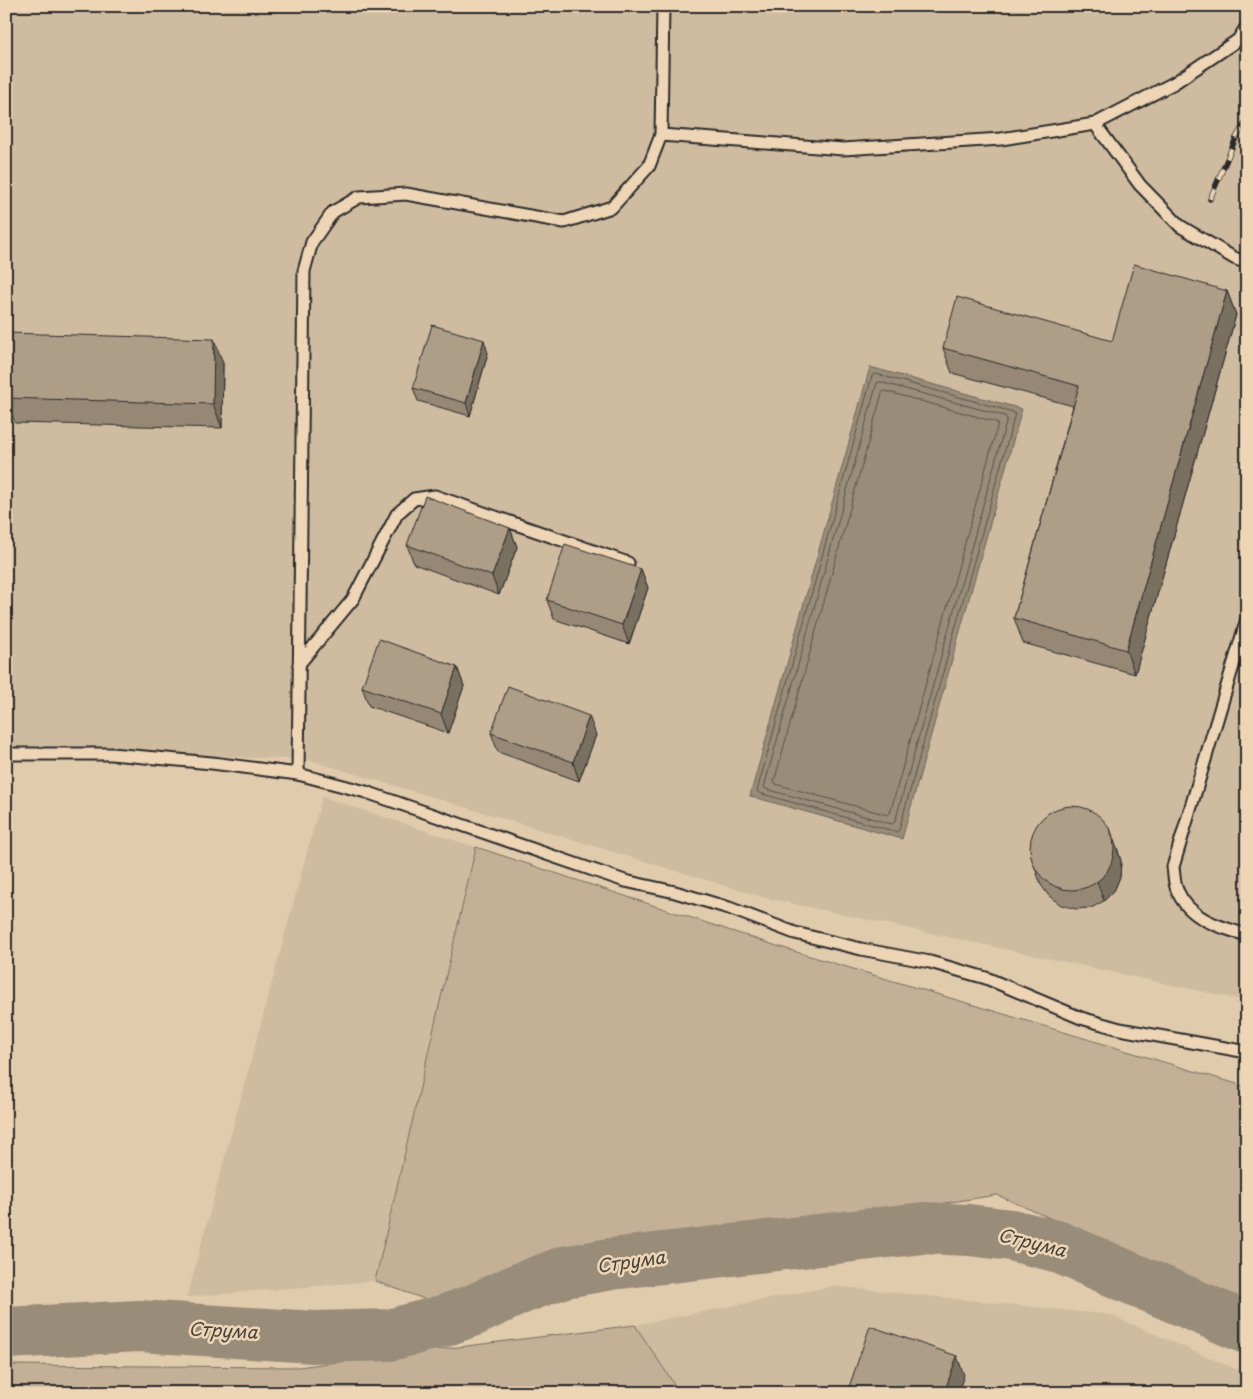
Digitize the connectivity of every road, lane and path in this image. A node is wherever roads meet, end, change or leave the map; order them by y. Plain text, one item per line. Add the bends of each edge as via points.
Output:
1 (663, 6) edge
2 (1247, 26) edge
3 (1096, 124) junction
4 (662, 135) junction
5 (1247, 262) edge
6 (628, 563) edge
7 (1247, 618) edge
8 (299, 664) junction
9 (6, 754) edge
10 (298, 774) junction
11 (1247, 935) edge
12 (1247, 1052) edge

1 - 4 lane
2 - 3 lane via 1238,40 1174,83
3 - 4 lane via 1001,139 844,149
3 - 5 lane via 1140,185 1180,226 1234,258
4 - 8 lane via 649,166 612,207 564,222 406,194 359,197 332,212 312,242 304,271
6 - 8 lane via 435,496 414,498 397,514 353,599
7 - 11 lane via 1172,867 1176,889 1188,909 1211,924
8 - 10 lane
9 - 10 lane via 111,754
10 - 12 lane via 366,792 625,881 729,908 795,933 930,962 986,978 1081,1018 1120,1029

